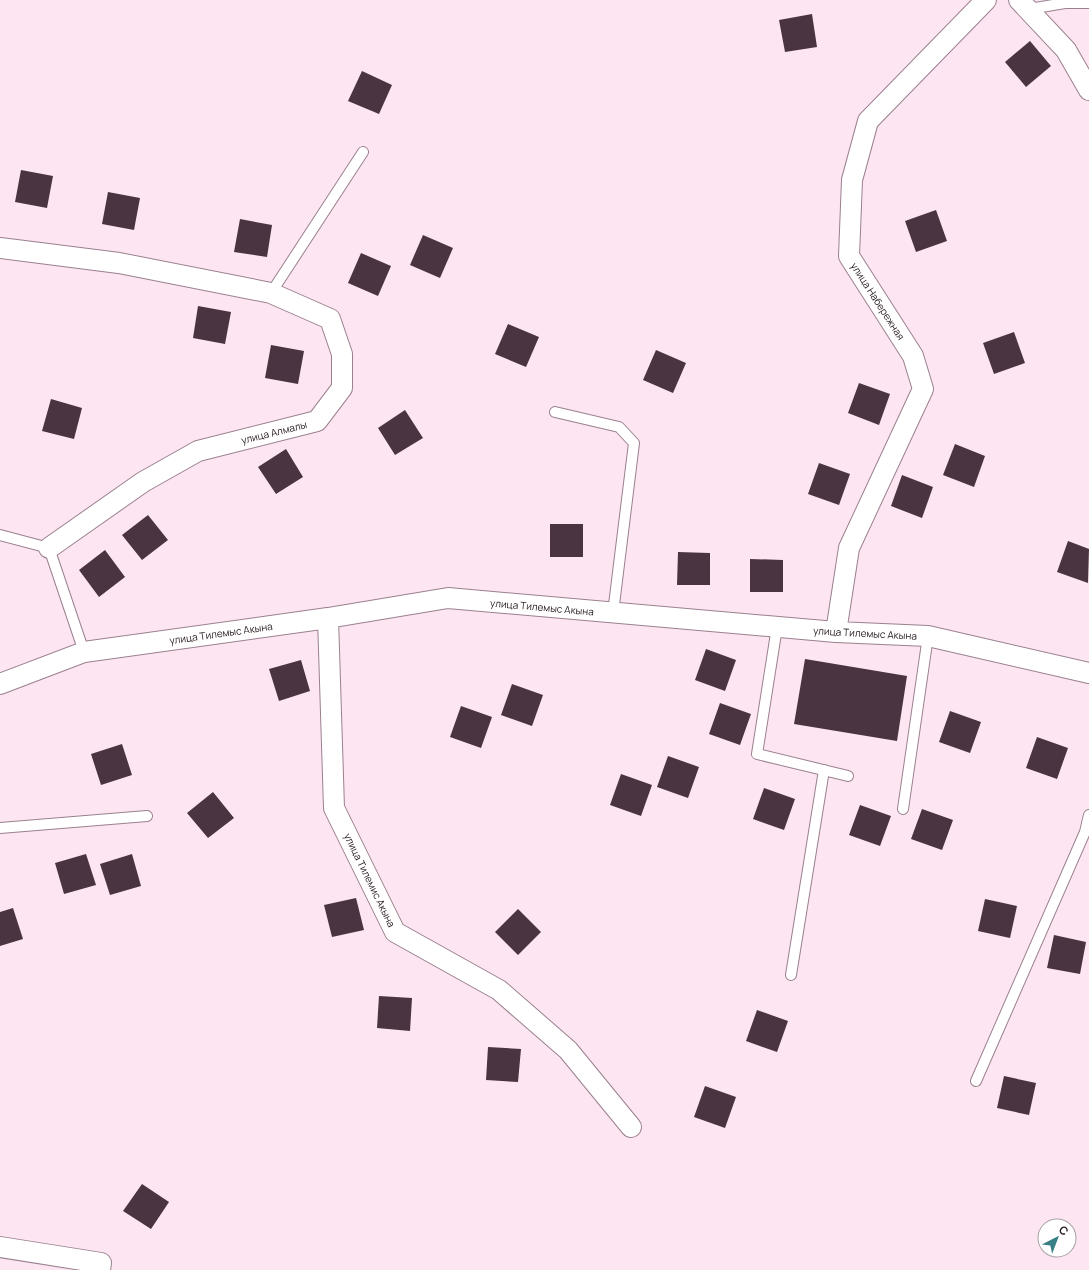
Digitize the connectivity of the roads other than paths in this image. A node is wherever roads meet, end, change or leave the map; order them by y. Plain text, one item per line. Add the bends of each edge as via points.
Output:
1 (986, 0) edge
2 (1089, 3) edge
3 (1024, 4) edge
4 (1089, 90) edge
5 (363, 152) dead end
6 (0, 248) edge
7 (272, 293) junction
8 (555, 412) dead end
9 (0, 534) edge
10 (49, 548) junction
11 (613, 613) junction
12 (328, 618) junction
13 (777, 627) junction
14 (836, 632) junction
15 (928, 636) junction
16 (84, 652) junction
17 (1089, 673) edge
18 (0, 684) edge
19 (824, 770) junction
20 (848, 776) dead end
21 (903, 809) dead end
22 (1089, 815) edge
23 (147, 816) dead end
24 (0, 828) edge
25 (791, 975) dead end
26 (976, 1081) dead end
27 (631, 1127) dead end
28 (0, 1247) edge
29 (100, 1270) edge

1 - 14 street, улица Набережная via 868,121 852,180 849,256 913,356 923,389 850,548
2 - 3 lane
3 - 4 street via 1066,50
5 - 7 lane
6 - 7 street, улица Алмалы via 120,263
7 - 10 street, улица Алмалы via 330,319 342,354 342,388 317,421 198,451 142,482
8 - 11 lane via 619,427 634,443
9 - 10 lane
10 - 16 lane
11 - 12 street, улица Тилемыс Акына via 448,598
11 - 13 street, улица Тилемыс Акына
12 - 16 street, улица Тилемыс Акына
12 - 27 street, улица Тилемис Акына via 334,808 395,932 499,990 568,1050
13 - 14 street, улица Тилемыс Акына
13 - 19 lane via 757,754
14 - 15 street, улица Тилемыс Акына
15 - 17 street, улица Тилемыс Акына
15 - 21 lane
16 - 18 street, улица Тилемыс Акына
19 - 20 lane
19 - 25 lane
22 - 26 lane via 1085,832
23 - 24 lane
28 - 29 street via 101,1263

